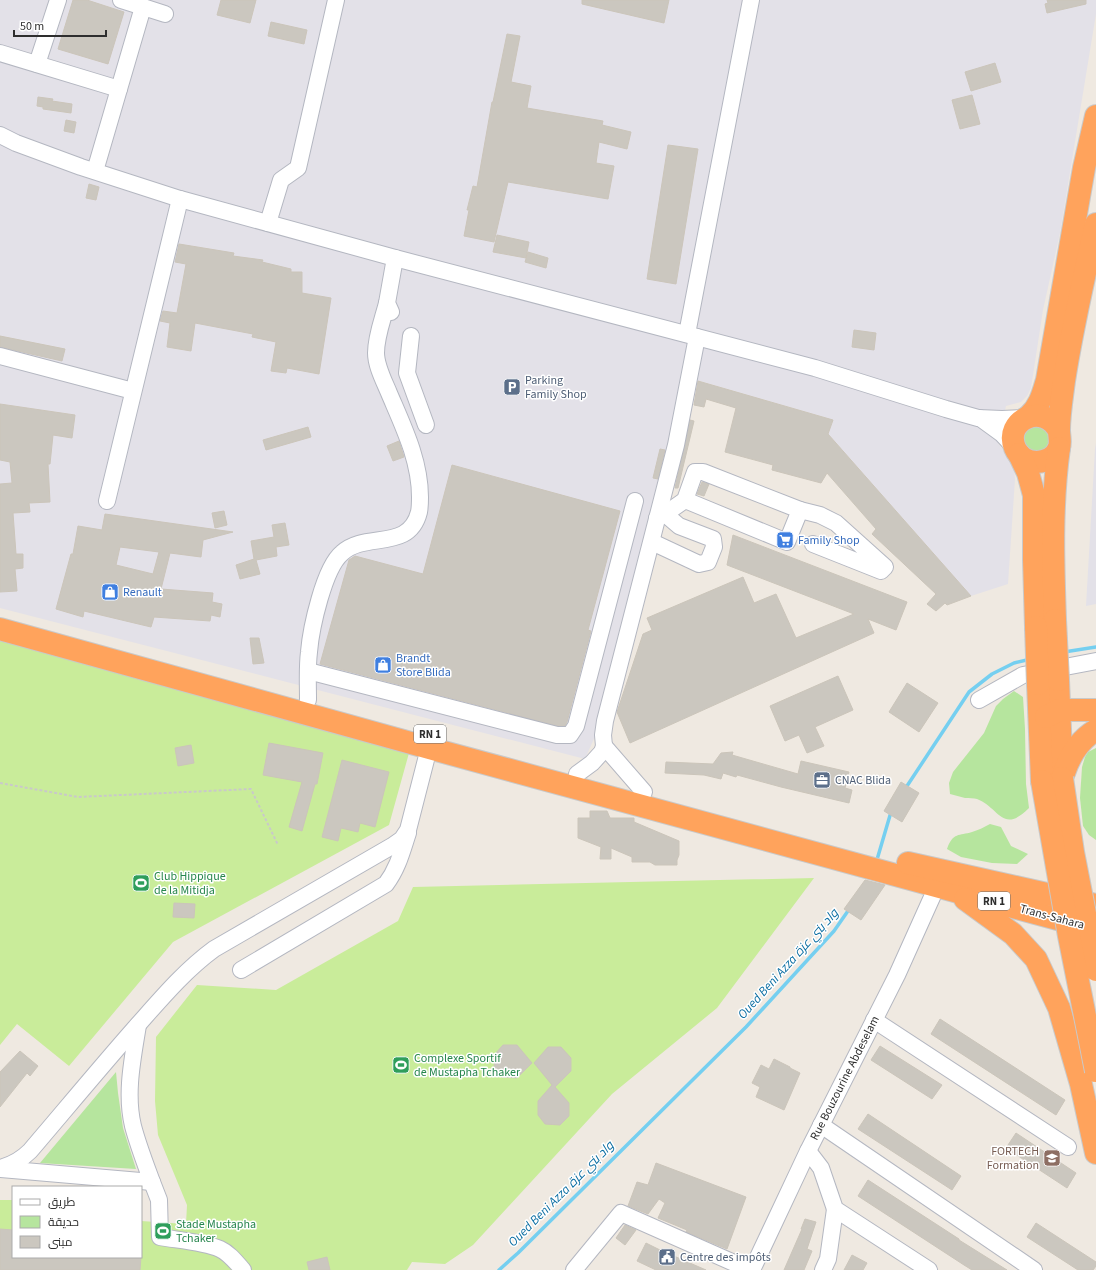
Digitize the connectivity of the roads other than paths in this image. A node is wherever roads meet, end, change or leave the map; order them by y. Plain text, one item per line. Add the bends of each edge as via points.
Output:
1 (58, 0) edge
2 (121, 0) edge
3 (336, 0) edge
4 (751, 0) edge
5 (143, 7) junction
6 (165, 14) dead end
7 (0, 53) edge
8 (37, 64) junction
9 (119, 89) junction
10 (1096, 116) edge
11 (0, 135) edge
12 (94, 171) junction
13 (180, 199) junction
14 (268, 223) junction
15 (1096, 224) edge
16 (395, 258) junction
17 (387, 303) junction
18 (394, 318) dead end
19 (411, 336) dead end
20 (692, 336) junction
21 (0, 356) edge
22 (133, 391) junction
23 (1028, 417) junction
24 (978, 418) junction
25 (426, 425) dead end
26 (1059, 439) junction
27 (1017, 451) junction
28 (685, 500) junction
29 (635, 501) dead end
30 (107, 502) dead end
31 (800, 510) junction
32 (661, 516) junction
33 (652, 542) junction
34 (814, 544) dead end
35 (0, 615) edge
36 (1046, 624) junction
37 (0, 629) edge
38 (1096, 661) edge
39 (308, 672) junction
40 (1048, 682) junction
41 (308, 700) junction
42 (979, 700) dead end
43 (1096, 710) edge
44 (1039, 720) junction
45 (1060, 720) junction
46 (1096, 729) edge
47 (604, 746) junction
48 (429, 748) junction
49 (577, 774) junction
50 (1052, 780) junction
51 (644, 792) junction
52 (408, 830) junction
53 (858, 858) junction
54 (895, 867) junction
55 (945, 888) junction
56 (1095, 905) edge
57 (1096, 930) edge
58 (241, 970) dead end
59 (1096, 970) edge
60 (874, 1020) junction
61 (138, 1024) junction
62 (1096, 1071) edge
63 (821, 1125) junction
64 (1068, 1147) dead end
65 (808, 1151) junction
66 (1096, 1153) edge
67 (0, 1169) edge
68 (152, 1182) junction
69 (835, 1209) junction
70 (724, 1265) edge
71 (243, 1270) edge
72 (574, 1270) edge
73 (751, 1270) edge
74 (823, 1270) edge
75 (929, 1270) edge
76 (1034, 1270) edge

1 - 8 street
2 - 5 street
3 - 14 street via 298,168 281,180
4 - 20 street
5 - 6 street
5 - 9 street
7 - 8 street
8 - 9 street
9 - 12 street
10 - 23 highway via 1084,168 1047,380 1035,411
11 - 12 street
12 - 13 street
13 - 14 street
13 - 22 street
14 - 16 street
15 - 26 highway via 1064,382
16 - 17 street
16 - 20 street
17 - 18 street
17 - 39 street via 376,354 385,384 414,456 420,510 415,525 406,534 346,549 334,562 325,582 314,625
19 - 25 street via 407,373
20 - 24 street via 815,368
20 - 32 street via 676,445
21 - 22 street
22 - 30 street
23 - 24 street
23 - 26 highway via 1038,415 1047,418 1054,423
23 - 27 highway via 1021,421 1014,431
24 - 27 street via 998,431
26 - 27 highway via 1051,457 1040,462 1029,461
26 - 36 highway via 1053,515 1053,558
27 - 36 highway via 1028,473 1034,495 1034,560
28 - 31 street via 695,472 703,472
28 - 31 street via 787,542
28 - 32 street
29 - 39 street via 576,726 570,735 557,735
31 - 34 street via 820,515 836,523 885,567 881,571
32 - 33 street
32 - 33 street via 713,539 714,547 708,562 699,564
33 - 47 street via 605,721
35 - 41 highway, RN 1
36 - 40 highway, bridge
37 - 48 highway, RN 1
38 - 42 street via 1023,676
39 - 41 street
40 - 44 highway
40 - 45 highway
41 - 49 highway, RN 1
43 - 45 highway
44 - 45 highway
44 - 50 highway
45 - 46 highway
45 - 50 highway
46 - 50 highway via 1076,747
47 - 49 street via 592,763
47 - 51 street
48 - 52 street
48 - 53 highway, RN 1
49 - 51 highway, RN 1
50 - 59 highway, bridge via 1073,852
50 - 62 highway, bridge via 1069,936
51 - 53 highway, RN 1
52 - 58 street via 398,865 386,884
52 - 61 street via 402,839 392,846 214,948 184,973
53 - 54 highway, RN 1
54 - 55 highway, Trans-Sahara / RN 1
54 - 56 highway, RN 1
55 - 57 highway, Trans-Sahara / RN 1
55 - 60 street, Rue Bouzourine Abdeselam
55 - 66 highway via 1012,934 1036,959 1059,1008 1081,1084
60 - 63 street, Rue Bouzourine Abdeselam
60 - 64 street
61 - 67 street via 30,1151 15,1163
61 - 68 street via 130,1104 133,1125
63 - 65 street, Rue Bouzourine Abdeselam
63 - 76 street
65 - 69 street via 821,1168
65 - 73 street, Rue Bouzourine Abdeselam
67 - 68 street
68 - 71 street via 159,1200 160,1237 220,1249
69 - 74 street via 828,1259
69 - 75 street
70 - 72 street via 621,1213
70 - 73 street

